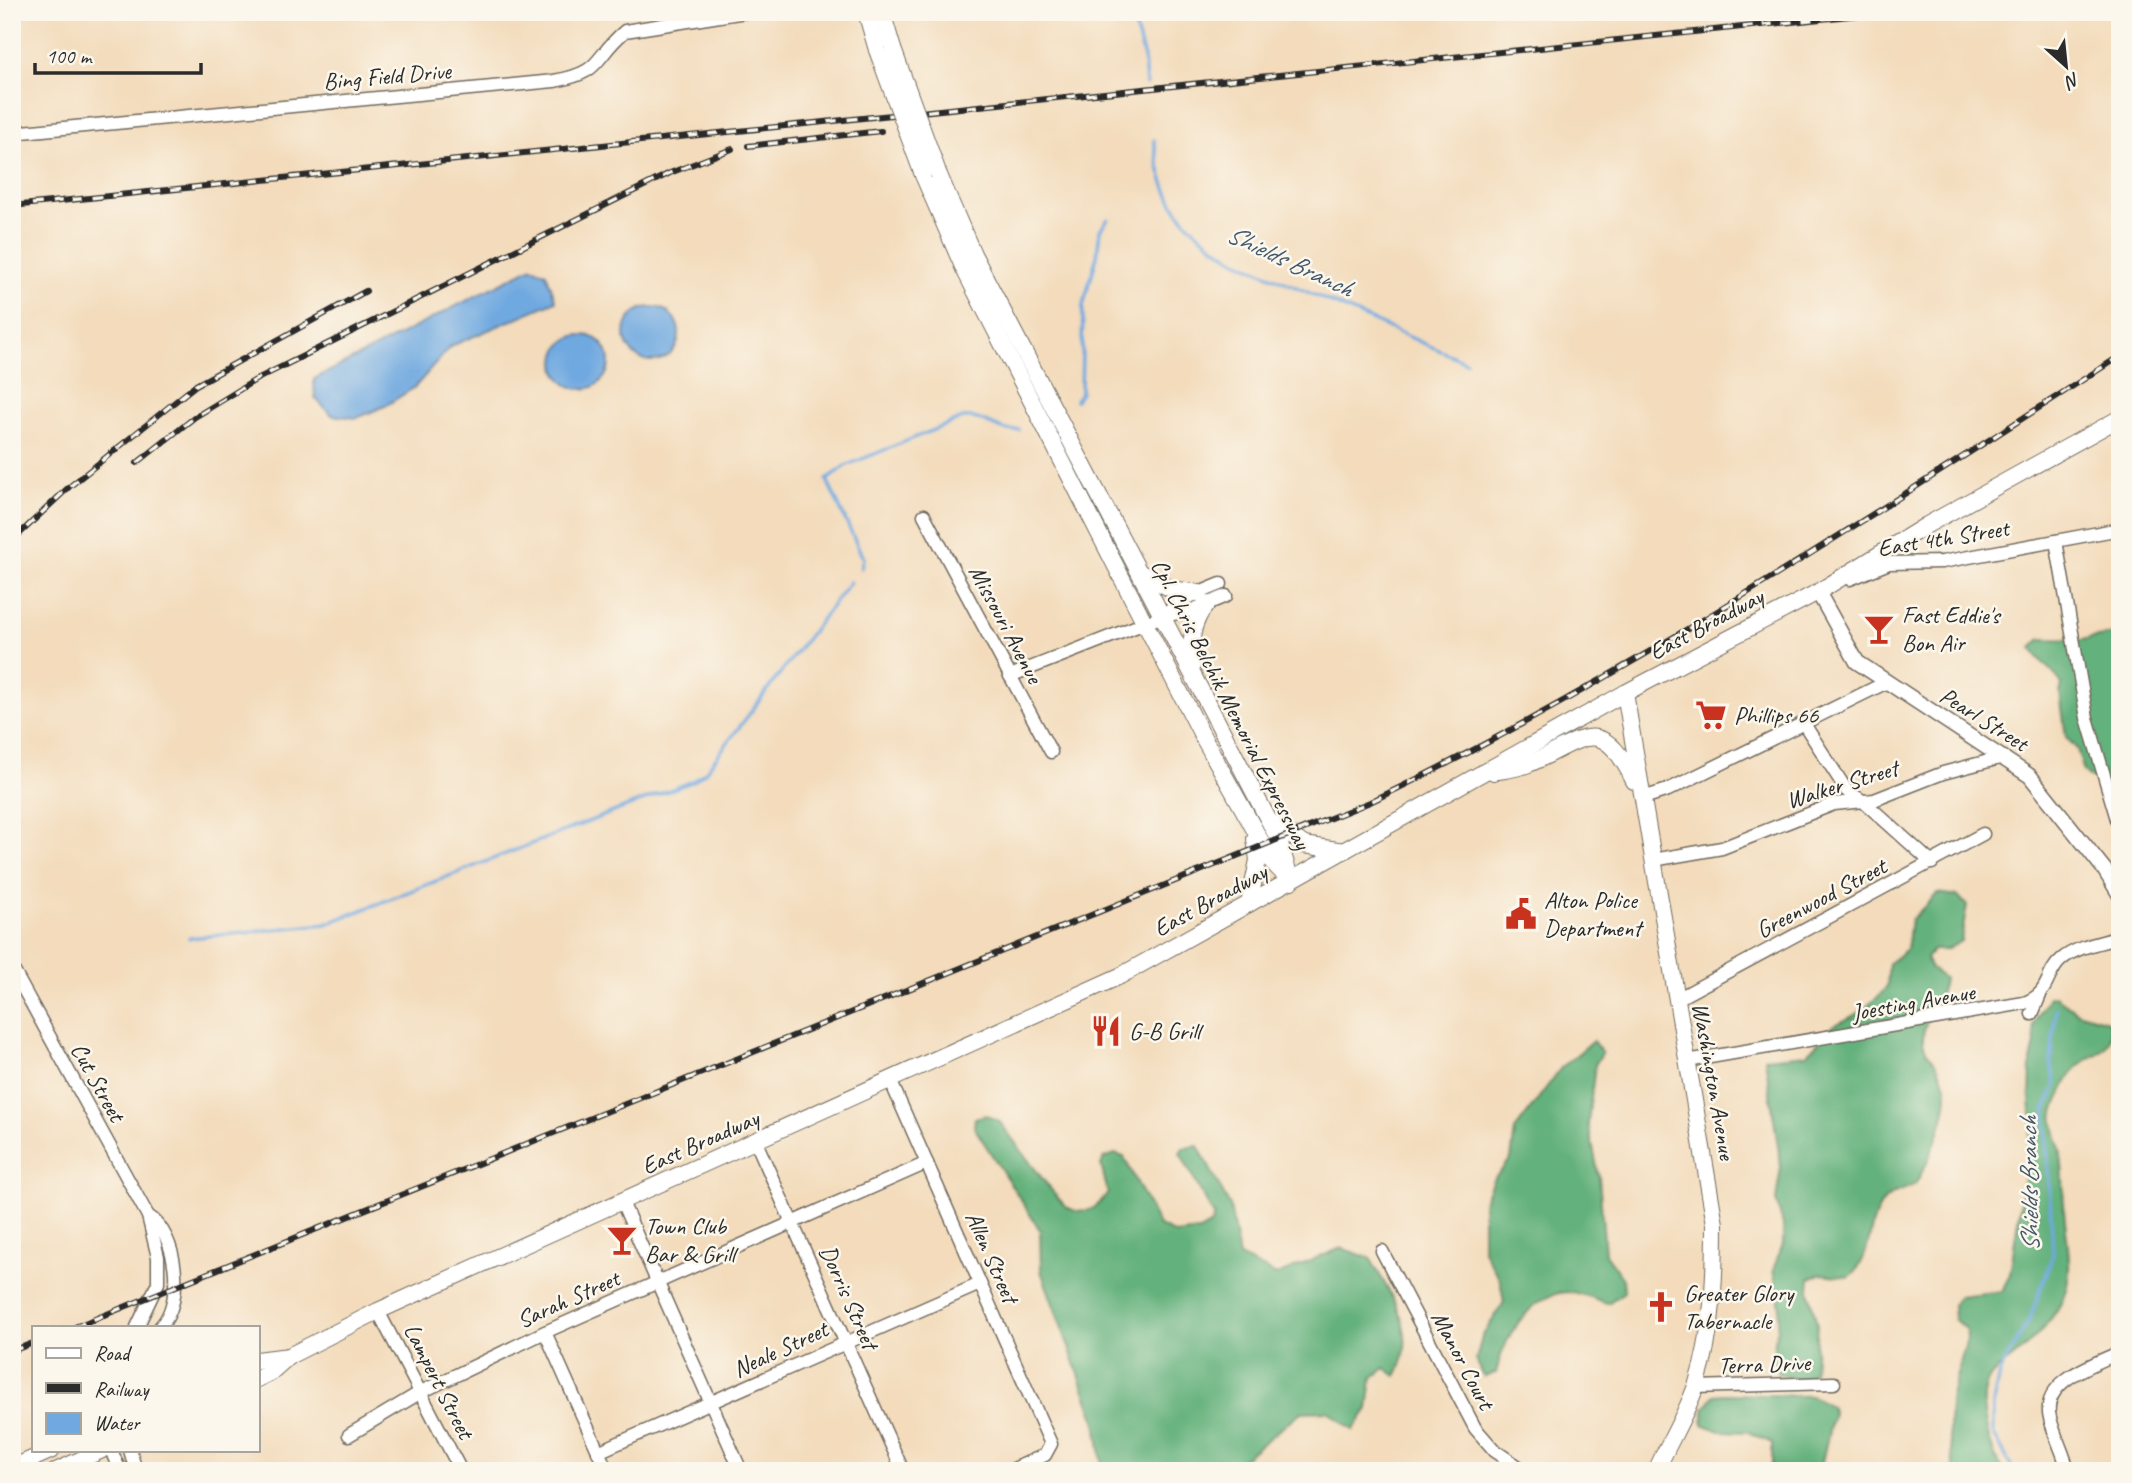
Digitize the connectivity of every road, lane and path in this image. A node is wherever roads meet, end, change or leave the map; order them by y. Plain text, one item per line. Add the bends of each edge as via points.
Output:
1 (746, 12) edge
2 (866, 12) edge
3 (881, 12) edge
4 (885, 50) junction
5 (12, 133) edge
6 (931, 175) junction
7 (2120, 418) edge
8 (924, 515) dead end
9 (2120, 529) edge
10 (2056, 541) junction
11 (1139, 572) junction
12 (1224, 590) dead end
13 (1818, 592) junction
14 (1203, 599) junction
15 (1163, 616) junction
16 (1145, 623) junction
17 (1193, 671) junction
18 (1010, 676) junction
19 (1885, 683) junction
20 (1625, 693) junction
21 (1804, 724) junction
22 (1052, 752) dead end
23 (2004, 757) junction
24 (1478, 775) junction
25 (1643, 798) junction
26 (1863, 801) junction
27 (1266, 816) junction
28 (1252, 826) junction
29 (2120, 829) edge
30 (1983, 834) dead end
31 (1344, 851) junction
32 (1653, 860) junction
33 (1932, 863) junction
34 (1291, 881) junction
35 (2120, 895) edge
36 (1249, 904) junction
37 (2120, 937) edge
38 (12, 968) edge
39 (2041, 994) junction
40 (1677, 999) junction
41 (2032, 1014) dead end
42 (1688, 1061) junction
43 (891, 1082) junction
44 (756, 1142) junction
45 (927, 1163) junction
46 (622, 1202) junction
47 (148, 1216) junction
48 (793, 1222) junction
49 (1382, 1251) dead end
50 (657, 1282) junction
51 (980, 1284) junction
52 (379, 1311) junction
53 (164, 1325) edge
54 (136, 1326) edge
55 (545, 1332) junction
56 (846, 1342) junction
57 (2120, 1352) edge
58 (289, 1356) junction
59 (259, 1360) edge
60 (259, 1378) edge
61 (1834, 1383) dead end
62 (1695, 1387) junction
63 (421, 1392) junction
64 (711, 1403) junction
65 (349, 1436) dead end
66 (48, 1452) edge
67 (98, 1452) edge
68 (112, 1452) edge
69 (131, 1452) edge
70 (598, 1452) junction
71 (12, 1468) edge
72 (2067, 1468) edge
73 (56, 1471) edge
74 (120, 1471) edge
75 (136, 1471) edge
76 (461, 1471) edge
77 (607, 1471) edge
78 (741, 1471) edge
79 (903, 1471) edge
80 (1009, 1471) edge
81 (1525, 1471) edge
82 (1656, 1471) edge

1 - 5 street, Bing Field Drive via 625,31 592,69 554,81
2 - 4 main road, Cpl. Chris Belchik Memorial Expressway
3 - 4 main road, Cpl. Chris Belchik Memorial Expressway
4 - 6 main road, Cpl. Chris Belchik Memorial Expressway, bridge
6 - 11 main road, Cpl. Chris Belchik Memorial Expressway
6 - 16 main road, Cpl. Chris Belchik Memorial Expressway via 964,269
7 - 13 main road, East Broadway via 1927,525
8 - 18 street, Missouri Avenue
9 - 10 street, East 4th Street
10 - 13 street, East 4th Street via 1927,564 1889,563
10 - 29 street via 2087,718
11 - 14 main road
11 - 15 main road, Cpl. Chris Belchik Memorial Expressway
12 - 14 street
13 - 19 street, Pearl Street via 1850,653
13 - 20 main road, East Broadway
14 - 15 street
14 - 17 main road via 1192,635
15 - 16 street
15 - 17 main road, Cpl. Chris Belchik Memorial Expressway
16 - 18 street
16 - 28 main road, Cpl. Chris Belchik Memorial Expressway
17 - 27 main road, Cpl. Chris Belchik Memorial Expressway
18 - 22 street, Missouri Avenue
19 - 21 street
19 - 23 street, Pearl Street
20 - 24 main road, East Broadway
20 - 25 main road, Washington Avenue
21 - 25 street
21 - 26 street via 1847,791
23 - 26 street, Walker Street
23 - 35 street, Pearl Street via 2038,786
24 - 25 main road via 1525,765 1570,741 1599,738 1618,751
24 - 31 main road, East Broadway
25 - 32 main road, Washington Avenue
26 - 32 street, Walker Street via 1834,804 1722,848
26 - 33 street
27 - 31 main road via 1304,845
27 - 34 main road, Cpl. Chris Belchik Memorial Expressway
28 - 34 main road, Cpl. Chris Belchik Memorial Expressway via 1273,863
28 - 36 main road via 1258,860
30 - 33 street, Greenwood Street
31 - 34 main road, East Broadway
32 - 40 main road, Washington Avenue
33 - 40 street, Greenwood Street
34 - 36 main road, East Broadway
36 - 43 main road, East Broadway via 1120,976
37 - 39 street via 2063,958
38 - 47 street, Cut Street
39 - 41 street
39 - 42 street, Joesting Avenue via 2024,1003 1922,1023
40 - 42 main road, Washington Avenue
42 - 62 main road, Washington Avenue via 1714,1224 1715,1257 1707,1339
43 - 44 main road, East Broadway
43 - 45 street, Allen Street
44 - 46 main road, East Broadway
44 - 48 street, Dorris Street
45 - 48 street, Sarah Street
45 - 51 street, Allen Street
46 - 50 street
46 - 52 main road, East Broadway
47 - 53 street, Cut Street via 158,1222 172,1259 174,1289
47 - 54 street, Cut Street via 158,1257 158,1283
48 - 50 street, Sarah Street
48 - 56 street, Dorris Street
49 - 81 street, Manor Court via 1475,1428 1495,1451
50 - 55 street, Sarah Street
50 - 64 street
51 - 56 street, Neale Street
51 - 80 street, Allen Street via 1050,1440 1050,1450
52 - 58 main road, East Broadway
52 - 63 street, Lampert Street
55 - 63 street, Sarah Street
55 - 70 street
56 - 64 street, Neale Street
56 - 79 street, Dorris Street
57 - 72 street via 2066,1379 2052,1395 2049,1414
58 - 59 main road, East Broadway
58 - 60 main road, East Broadway
61 - 62 street, Terra Drive
62 - 82 main road, Washington Avenue
63 - 65 street, Sarah Street
63 - 76 street, Lampert Street
64 - 70 street, Neale Street
64 - 78 street
66 - 71 main road
67 - 73 main road
68 - 74 street
69 - 75 street
70 - 77 street

